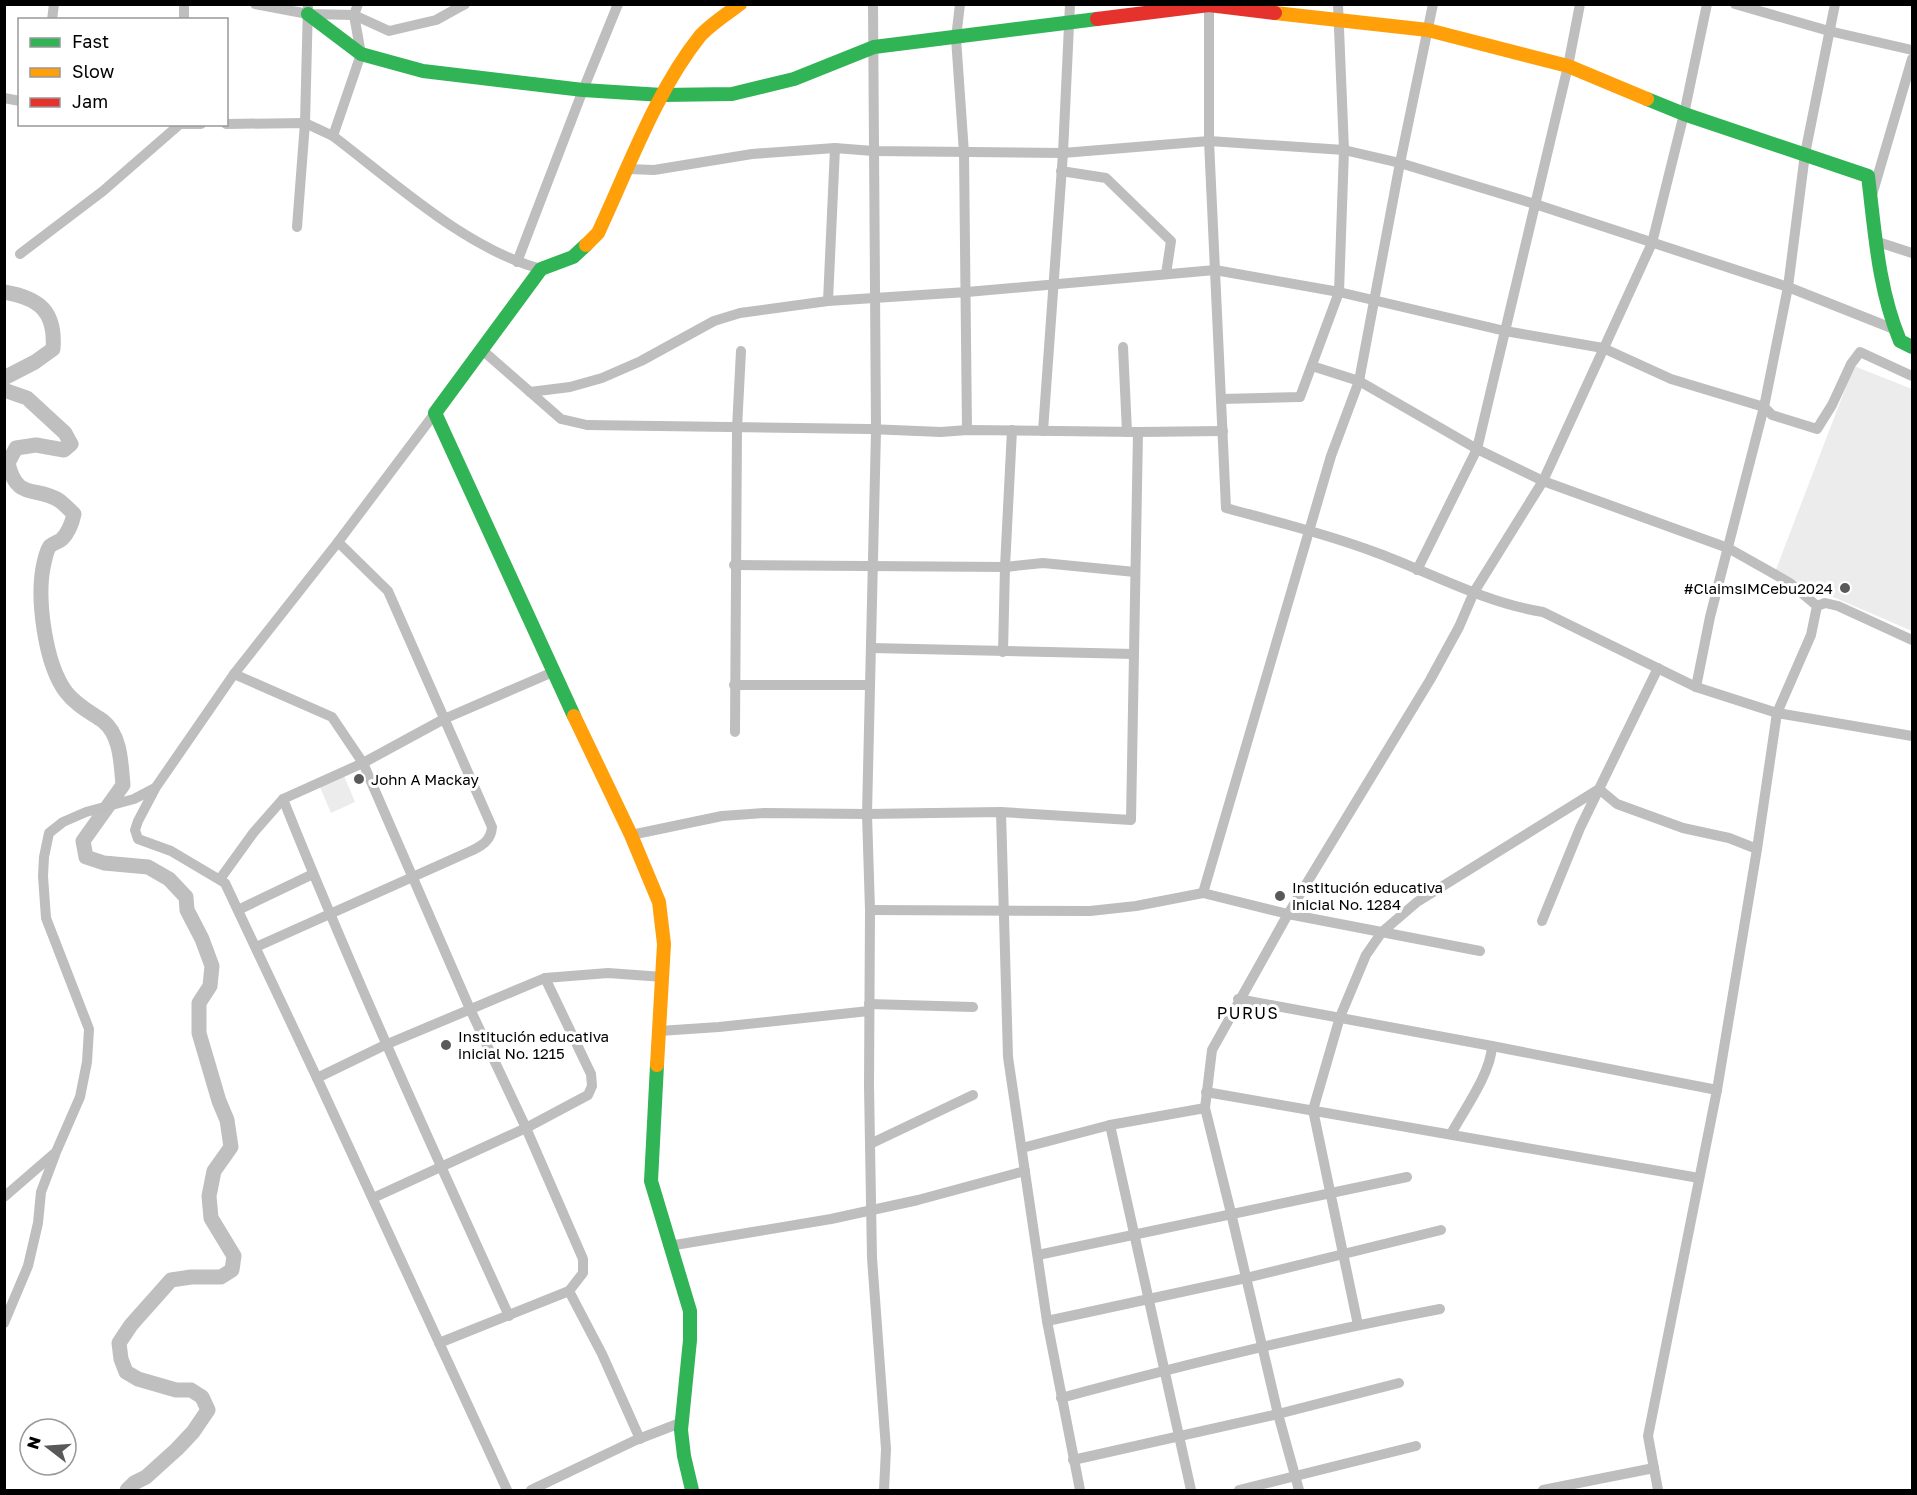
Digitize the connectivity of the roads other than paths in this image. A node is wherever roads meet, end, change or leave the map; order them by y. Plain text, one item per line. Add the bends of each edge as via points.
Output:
1 (255, 4) edge
2 (465, 4) edge
3 (618, 4) edge
4 (740, 4) edge
5 (873, 4) edge
6 (960, 4) edge
7 (1070, 4) edge
8 (1338, 4) edge
9 (1433, 4) edge
10 (1580, 4) edge
11 (1707, 4) edge
12 (1735, 4) edge
13 (1835, 4) edge
14 (1209, 5) edge
15 (308, 9) edge
16 (356, 10) edge
17 (1338, 21) junction
18 (1069, 23) junction
19 (1428, 30) junction
20 (1829, 31) junction
21 (956, 38) junction
22 (874, 47) junction
23 (1912, 50) edge
24 (361, 54) junction
25 (1912, 59) edge
26 (1568, 66) junction
27 (583, 90) junction
28 (662, 96) junction
29 (1684, 114) junction
30 (305, 123) junction
31 (228, 124) edge
32 (178, 126) edge
33 (333, 136) junction
34 (1209, 141) junction
35 (835, 147) junction
36 (1344, 150) junction
37 (873, 152) junction
38 (964, 153) junction
39 (1064, 153) junction
40 (1805, 154) junction
41 (1400, 163) junction
42 (628, 169) junction
43 (1061, 171) junction
44 (1871, 198) junction
45 (1535, 204) junction
46 (297, 227) dead end
47 (1875, 241) junction
48 (1652, 243) junction
49 (1912, 253) edge
50 (20, 254) dead end
51 (516, 262) junction
52 (541, 269) junction
53 (1215, 270) junction
54 (1166, 274) junction
55 (1052, 284) junction
56 (1788, 287) junction
57 (967, 291) junction
58 (1339, 292) junction
59 (875, 297) junction
60 (828, 301) junction
61 (1374, 301) junction
62 (1894, 329) junction
63 (1505, 331) junction
64 (1124, 347) dead end
65 (1912, 347) edge
66 (1603, 348) junction
67 (481, 349) junction
68 (741, 351) dead end
69 (1312, 366) junction
70 (1912, 376) edge
71 (1359, 381) junction
72 (530, 392) junction
73 (1221, 399) junction
74 (1764, 406) junction
75 (435, 413) junction
76 (736, 428) junction
77 (876, 430) junction
78 (967, 430) junction
79 (1012, 430) junction
80 (1043, 431) junction
81 (1222, 431) junction
82 (1133, 432) junction
83 (1477, 449) junction
84 (1543, 481) junction
85 (1308, 531) junction
86 (338, 542) junction
87 (1728, 548) junction
88 (734, 565) junction
89 (872, 566) junction
90 (1005, 567) junction
91 (1417, 570) junction
92 (1135, 572) junction
93 (1474, 592) junction
94 (1817, 606) junction
95 (1912, 640) edge
96 (871, 648) junction
97 (1003, 652) junction
98 (1134, 654) junction
99 (1658, 668) junction
100 (553, 672) junction
101 (234, 674) junction
102 (734, 685) junction
103 (869, 685) junction
104 (1696, 687) junction
105 (1777, 713) junction
106 (444, 719) junction
107 (735, 732) dead end
108 (1912, 736) edge
109 (363, 763) junction
110 (156, 787) junction
111 (1599, 789) junction
112 (283, 799) junction
113 (1000, 812) junction
114 (867, 814) junction
115 (631, 834) junction
116 (1757, 849) junction
117 (313, 874) junction
118 (220, 879) junction
119 (413, 879) junction
120 (1203, 893) junction
121 (238, 910) junction
122 (870, 910) junction
123 (1003, 911) junction
124 (329, 914) junction
125 (1288, 914) junction
126 (1542, 921) dead end
127 (1382, 932) junction
128 (256, 947) junction
129 (1480, 951) dead end
130 (663, 977) junction
131 (545, 978) junction
132 (1238, 999) junction
133 (973, 1007) dead end
134 (869, 1008) junction
135 (470, 1009) junction
136 (1340, 1017) junction
137 (659, 1031) junction
138 (385, 1045) junction
139 (1492, 1046) junction
140 (317, 1078) junction
141 (1717, 1090) junction
142 (1206, 1092) junction
143 (973, 1095) dead end
144 (1204, 1108) junction
145 (1313, 1110) junction
146 (1110, 1125) junction
147 (526, 1128) junction
148 (1451, 1134) junction
149 (870, 1144) junction
150 (1022, 1148) junction
151 (56, 1152) junction
152 (441, 1167) junction
153 (1025, 1171) junction
154 (1407, 1177) dead end
155 (1699, 1178) junction
156 (1332, 1192) junction
157 (4, 1197) edge
158 (373, 1198) junction
159 (871, 1210) junction
160 (1232, 1213) junction
161 (1440, 1230) dead end
162 (1134, 1233) junction
163 (669, 1246) junction
164 (1038, 1254) junction
165 (1344, 1254) junction
166 (1246, 1278) junction
167 (569, 1291) junction
168 (1149, 1299) junction
169 (1440, 1310) dead end
170 (509, 1316) junction
171 (1047, 1320) junction
172 (4, 1323) edge
173 (1358, 1325) junction
174 (440, 1343) junction
175 (1262, 1347) junction
176 (1165, 1370) junction
177 (1399, 1383) dead end
178 (1061, 1398) junction
179 (1278, 1414) junction
180 (680, 1423) junction
181 (1180, 1437) junction
182 (640, 1439) junction
183 (1416, 1446) dead end
184 (1073, 1460) junction
185 (1654, 1468) junction
186 (1296, 1477) junction
187 (1549, 1490) edge
188 (507, 1491) edge
189 (531, 1491) edge
190 (692, 1491) edge
191 (884, 1491) edge
192 (1080, 1491) edge
193 (1191, 1491) edge
194 (1239, 1491) edge
195 (1299, 1491) edge
196 (1658, 1491) edge

1 - 15 street
2 - 16 street via 436,20 389,31
3 - 27 street
4 - 28 street via 702,34
5 - 22 street
6 - 21 street
7 - 18 street
8 - 17 street
9 - 19 street
10 - 26 street
11 - 29 street
12 - 20 street
13 - 20 street
14 - 17 street
14 - 18 street
14 - 34 street
15 - 16 street
15 - 24 street
15 - 30 street
16 - 24 street
17 - 19 street
17 - 36 street
18 - 21 street
18 - 39 street
19 - 26 street
19 - 41 street
20 - 23 street
20 - 40 street
21 - 22 street
21 - 38 street
22 - 28 street via 794,79 732,94
22 - 37 street
24 - 27 street via 423,71
24 - 33 street
25 - 44 street
26 - 29 street
26 - 45 street
27 - 28 street
27 - 51 street
28 - 42 street
29 - 40 street
29 - 48 street
30 - 31 street
30 - 33 street
30 - 46 street
32 - 50 street via 103,191
33 - 51 street via 458,231
34 - 36 street
34 - 39 street
34 - 53 street
35 - 37 street
35 - 42 street via 752,154 654,170
35 - 60 street
36 - 41 street
36 - 58 street
37 - 38 street
37 - 59 street
38 - 39 street
38 - 57 street
39 - 43 street
40 - 44 street via 1868,176
40 - 56 street
41 - 45 street
41 - 61 street
42 - 52 street via 598,233 573,257
43 - 54 street via 1106,178 1171,241
43 - 55 street
44 - 47 street
45 - 48 street
45 - 63 street
47 - 49 street
47 - 62 street
48 - 56 street
48 - 66 street
51 - 52 street
52 - 67 street
53 - 54 street
53 - 58 street
53 - 73 street
54 - 55 street
55 - 57 street
55 - 80 street
56 - 62 street
56 - 74 street
57 - 59 street
57 - 78 street
58 - 61 street
58 - 69 street
59 - 60 street
59 - 77 street
60 - 72 street via 740,313 714,321 602,378
61 - 63 street
61 - 71 street
62 - 65 street via 1900,341
63 - 66 street
63 - 83 street
64 - 82 street
66 - 74 street via 1671,379
66 - 84 street
67 - 72 street
67 - 75 street
68 - 76 street
69 - 71 street
69 - 73 street via 1300,398
70 - 74 street via 1860,352 1817,429 1772,415
71 - 83 street
71 - 85 street
72 - 76 street via 561,419 587,425
73 - 81 street
74 - 87 street
75 - 86 street
75 - 100 street
76 - 77 street
76 - 88 street
77 - 78 street
77 - 89 street
78 - 79 street
79 - 80 street
79 - 90 street
80 - 82 street
81 - 82 street
81 - 85 street via 1226,507
82 - 92 street
83 - 84 street
83 - 91 street
84 - 87 street
84 - 93 street
85 - 91 street
85 - 120 street
86 - 101 street
86 - 106 street via 388,591
87 - 94 street via 1790,583
87 - 104 street
88 - 89 street
88 - 102 street
89 - 90 street
89 - 96 street
90 - 92 street via 1043,563
90 - 97 street
91 - 93 street
92 - 98 street
93 - 99 street via 1543,612
93 - 125 street via 1430,680
94 - 95 street via 1838,606
94 - 105 street via 1811,635
96 - 97 street
96 - 103 street
97 - 98 street
98 - 113 street via 1131,820
99 - 104 street
99 - 111 street
100 - 106 street
100 - 115 street
101 - 109 street via 332,717
101 - 110 street
102 - 103 street
102 - 107 street
103 - 114 street
104 - 105 street
105 - 108 street
105 - 116 street
106 - 109 street
106 - 119 street via 492,827 490,837 482,845
109 - 112 street
109 - 119 street
110 - 118 street via 138,821 138,839 171,851
110 - 151 street via 134,799 86,812 50,833 43,876 46,918 89,1029 80,1097
111 - 116 street via 1617,804
111 - 126 street
111 - 127 street via 1417,902
112 - 117 street
112 - 118 street
113 - 114 street
113 - 123 street
114 - 115 street via 790,812 722,816
114 - 122 street
115 - 130 street via 659,902
116 - 141 street
117 - 121 street
117 - 124 street
118 - 121 street
119 - 124 street
119 - 135 street
120 - 123 street via 1090,912
120 - 125 street
121 - 128 street
122 - 123 street
122 - 134 street
123 - 150 street via 1008,1057
124 - 128 street
124 - 138 street
125 - 127 street
125 - 132 street
127 - 129 street
127 - 136 street via 1366,956
128 - 140 street
130 - 131 street via 608,974
130 - 137 street
131 - 135 street
131 - 147 street via 580,1048 592,1086 582,1100
132 - 136 street
132 - 142 street via 1212,1050
133 - 134 street
134 - 137 street
134 - 149 street
135 - 138 street
135 - 147 street
136 - 139 street
136 - 145 street
137 - 163 street via 651,1181
138 - 140 street
138 - 152 street
139 - 141 street
139 - 148 street via 1479,1083
140 - 158 street
141 - 155 street
142 - 144 street
142 - 145 street
143 - 149 street
144 - 146 street
144 - 160 street
145 - 148 street
145 - 156 street
146 - 150 street
146 - 162 street
147 - 152 street
147 - 167 street via 583,1259 583,1273
148 - 155 street
149 - 159 street
150 - 153 street
151 - 157 street
151 - 172 street via 41,1192 28,1266
152 - 158 street
152 - 170 street
153 - 159 street
153 - 164 street
154 - 156 street
155 - 185 street via 1648,1436
156 - 160 street
156 - 165 street
158 - 174 street
159 - 163 street
159 - 191 street via 886,1449
160 - 162 street
160 - 166 street
161 - 165 street
162 - 164 street
162 - 168 street
163 - 180 street via 690,1311 689,1363
164 - 171 street
165 - 166 street
165 - 173 street
166 - 168 street
166 - 175 street
167 - 170 street
167 - 182 street
168 - 171 street
168 - 176 street
169 - 173 street
170 - 174 street
171 - 178 street
173 - 175 street
174 - 188 street
175 - 176 street
175 - 179 street
176 - 178 street
176 - 181 street
177 - 179 street
178 - 184 street
179 - 181 street
179 - 186 street
180 - 182 street
180 - 190 street
181 - 184 street
181 - 193 street
182 - 189 street
183 - 186 street
184 - 192 street
185 - 187 street
185 - 196 street
186 - 194 street
186 - 195 street

